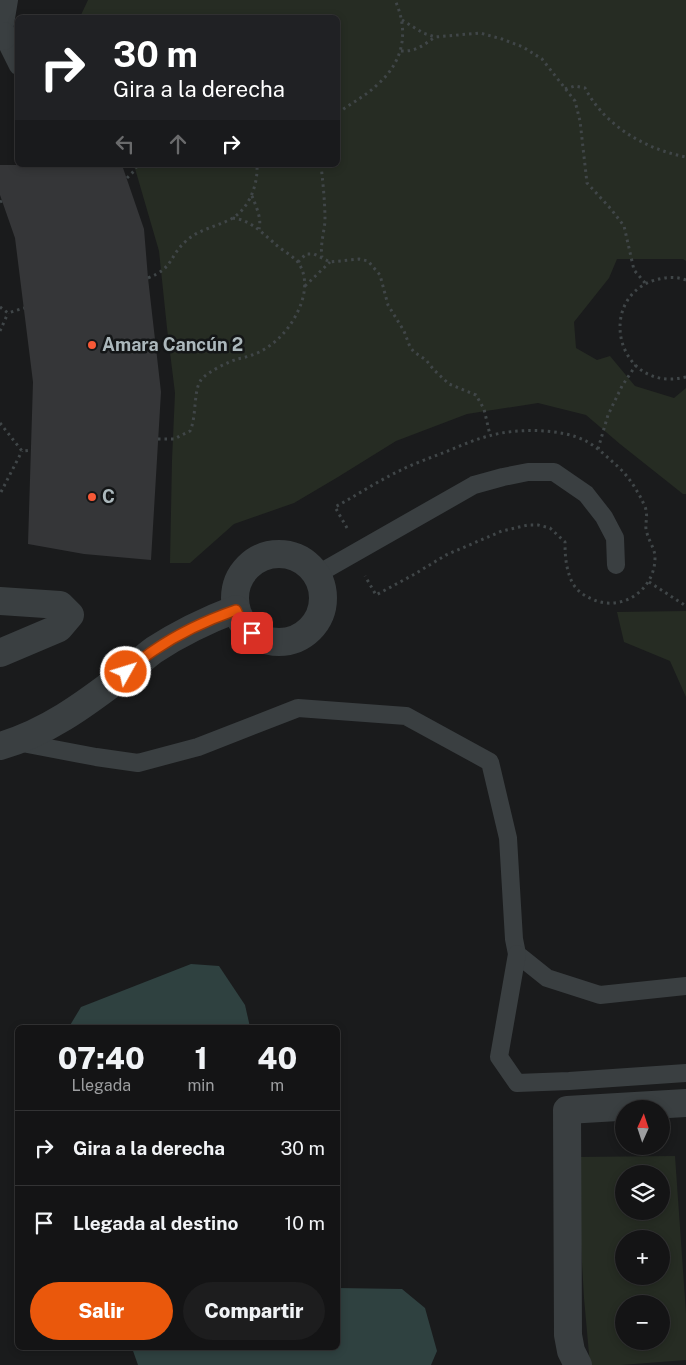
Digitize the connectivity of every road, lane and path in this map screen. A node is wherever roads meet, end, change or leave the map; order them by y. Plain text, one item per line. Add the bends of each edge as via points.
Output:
1 (9, 0) edge
2 (395, 0) edge
3 (402, 20) junction
4 (2, 36) edge
5 (435, 37) junction
6 (401, 52) junction
7 (15, 60) edge
8 (565, 89) junction
9 (340, 112) edge
10 (686, 157) edge
11 (136, 167) edge
12 (256, 167) edge
13 (320, 167) edge
14 (126, 178) dead end
15 (251, 196) junction
16 (231, 218) junction
17 (259, 229) junction
18 (322, 258) junction
19 (298, 262) junction
20 (330, 262) junction
21 (148, 278) dead end
22 (686, 280) edge
23 (646, 284) junction
24 (305, 286) junction
25 (0, 307) edge
26 (24, 308) dead end
27 (8, 313) junction
28 (0, 331) edge
29 (636, 365) junction
30 (686, 377) edge
31 (0, 424) edge
32 (490, 435) junction
33 (158, 439) dead end
34 (598, 449) junction
35 (32, 450) dead end
36 (22, 451) junction
37 (1, 492) edge
38 (356, 552) junction
39 (616, 565) dead end
40 (316, 575) junction
41 (649, 582) junction
42 (0, 601) edge
43 (686, 606) edge
44 (236, 610) junction
45 (0, 652) edge
46 (8, 744) edge
47 (517, 954) junction
48 (686, 986) edge
49 (686, 1073) edge
50 (686, 1102) edge
51 (578, 1365) edge

1 - 4 lane
2 - 3 path
3 - 5 path
3 - 6 path
4 - 7 lane
5 - 6 path via 420,48
5 - 8 path via 480,33 524,47 542,59
6 - 9 path via 378,85
8 - 10 path via 585,88 591,100 611,122 655,148
8 - 23 path via 575,101 580,121 587,184 624,226 634,270
11 - 14 path
12 - 15 path
13 - 18 path via 325,222
15 - 16 path via 243,209
15 - 17 path via 257,209
16 - 17 path
16 - 21 path via 196,233 178,249 166,268
17 - 19 path
18 - 19 path via 306,254
18 - 20 path
19 - 24 path
20 - 24 path
20 - 32 path via 359,259 368,261 375,268 388,305 410,347 449,384 476,395 484,409
22 - 23 path via 662,278
23 - 29 path via 632,294 623,308 619,325 621,342
24 - 33 path via 298,312 280,337 253,355 217,368 201,380 190,431 174,439
25 - 27 path
26 - 27 path
27 - 28 path
29 - 30 path via 654,377
29 - 34 path via 608,415
31 - 36 path
32 - 34 path via 537,430 557,432 584,440
32 - 38 path via 401,470 335,508
34 - 41 path via 636,487 646,511 647,533 655,557
35 - 36 path
36 - 37 path
38 - 39 lane via 474,485 528,472 554,472 586,494 604,516 615,538
38 - 40 lane
38 - 41 path via 376,594 478,541 502,531 538,525 550,528 565,542 568,573 574,586 585,596 613,604 627,601
40 - 44 street via 300,559 286,554 257,559 238,580 234,595
40 - 44 street via 324,594 322,609 306,633 294,639 265,640 242,623
41 - 43 path
42 - 45 street via 60,605 70,615 59,628
44 - 46 street via 184,632 153,651 59,721
46 - 47 lane via 138,764 198,747 298,708 406,716 490,762 508,838
47 - 48 lane via 548,978 600,995
47 - 49 lane via 499,1057 517,1082
50 - 51 street via 567,1110 568,1335

